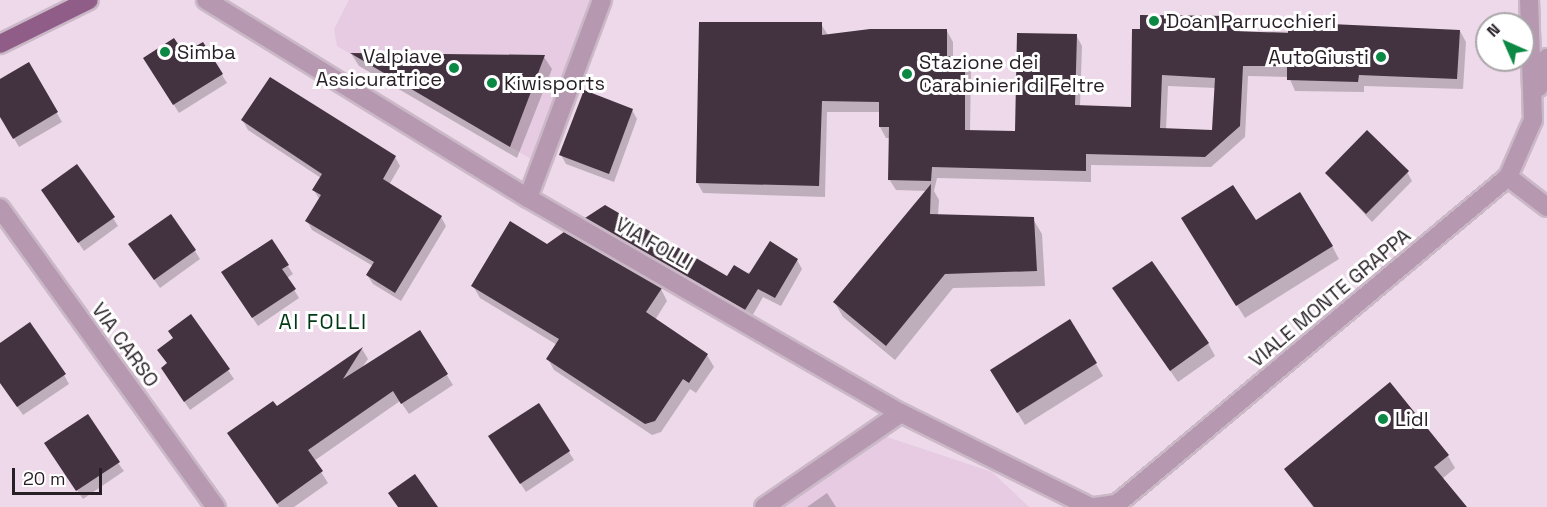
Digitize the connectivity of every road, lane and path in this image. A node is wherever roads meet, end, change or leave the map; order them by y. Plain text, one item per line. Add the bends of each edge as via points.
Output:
1 (88, 0) edge
2 (207, 0) edge
3 (602, 0) edge
4 (1529, 0) edge
5 (61, 6) edge
6 (0, 44) edge
7 (1547, 58) edge
8 (1535, 100) junction
9 (1508, 177) junction
10 (528, 198) junction
11 (1547, 207) edge
12 (0, 208) edge
13 (901, 413) junction
14 (216, 507) edge
15 (764, 507) edge
16 (1090, 507) edge
17 (1095, 507) edge

1 - 5 main road
2 - 10 street, VIA FOLLI
3 - 10 street
4 - 8 street, VIALE MONTE GRAPPA
5 - 6 main road
7 - 8 street, VIALE MONTE GRAPPA
8 - 9 street, VIALE MONTE GRAPPA via 1527,141
9 - 11 street
9 - 17 street, VIALE MONTE GRAPPA via 1116,504
10 - 13 street, VIA FOLLI
12 - 14 street, VIA CARSO
13 - 15 street
13 - 16 street, VIA FOLLI

